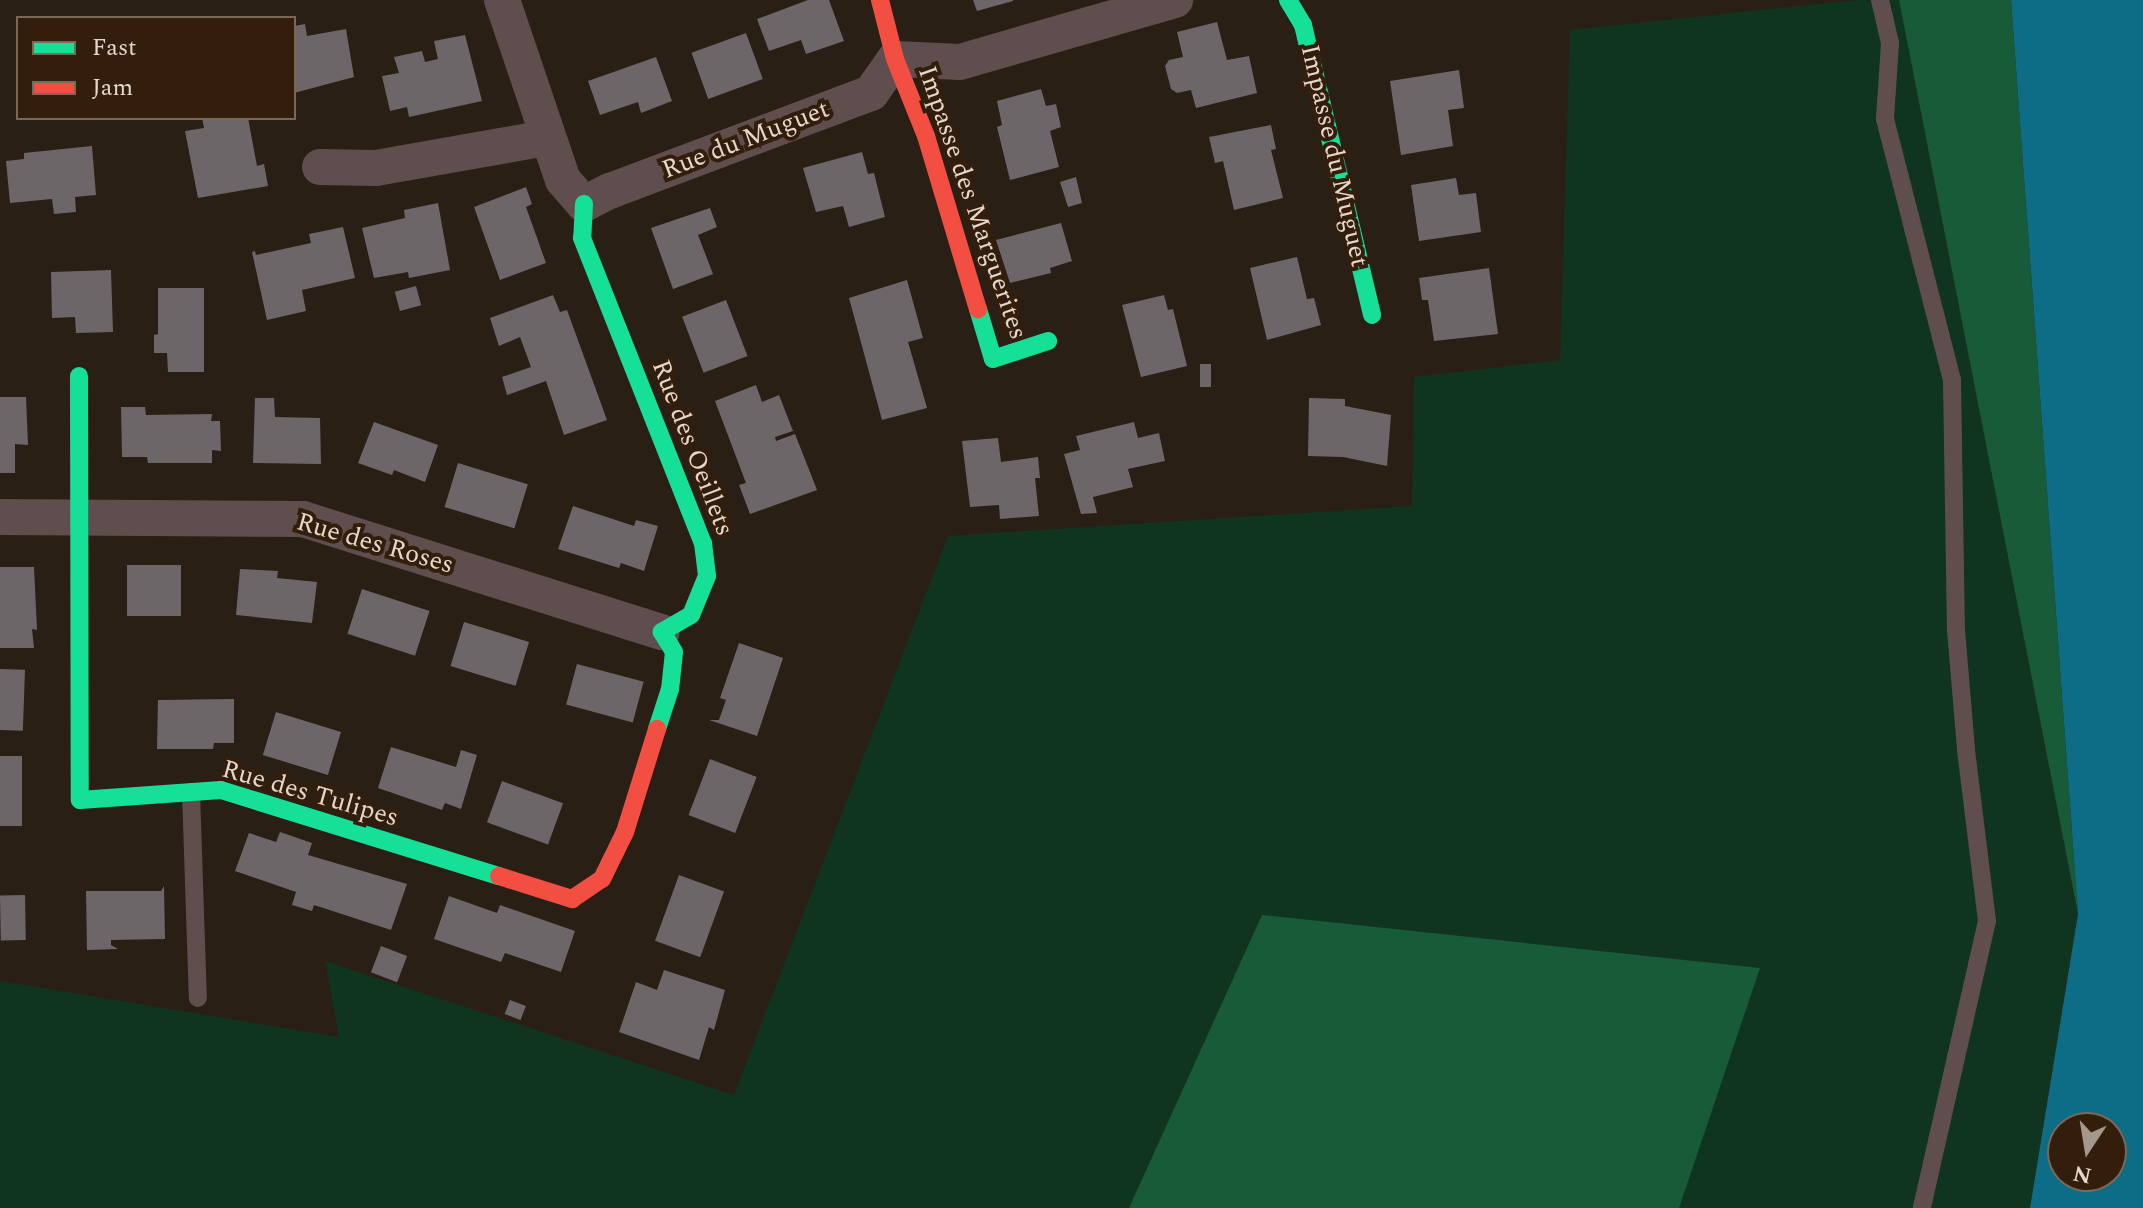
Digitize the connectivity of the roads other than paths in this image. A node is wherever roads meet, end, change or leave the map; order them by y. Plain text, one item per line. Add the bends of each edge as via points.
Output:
1 (502, 0) edge
2 (880, 0) edge
3 (1175, 0) edge
4 (1288, 0) edge
5 (1880, 0) edge
6 (895, 59) junction
7 (546, 138) junction
8 (320, 167) dead end
9 (584, 204) junction
10 (1372, 315) dead end
11 (1048, 341) dead end
12 (79, 376) dead end
13 (79, 515) junction
14 (0, 517) edge
15 (662, 632) junction
16 (191, 792) junction
17 (198, 998) dead end
18 (1922, 1208) edge

1 - 7 street
2 - 6 street
3 - 6 street via 960,62
4 - 10 street, Impasse du Muguet via 1303,25
5 - 18 lane via 1890,43 1885,119 1952,380 1956,630 1987,921
6 - 9 street, Rue du Muguet via 871,93
6 - 11 street, Impasse des Marguerites via 926,136 993,359
7 - 8 street via 376,168
7 - 9 street via 563,180
9 - 15 street, Rue des Oeillets via 582,238 703,543 707,576 691,615
12 - 13 street
13 - 14 street, Rue des Roses
13 - 15 street, Rue des Roses via 303,519
13 - 16 street, Rue des Tulipes via 80,800
15 - 16 street, Rue des Tulipes via 674,652 670,689 625,832 602,879 572,899 221,790
16 - 17 lane

